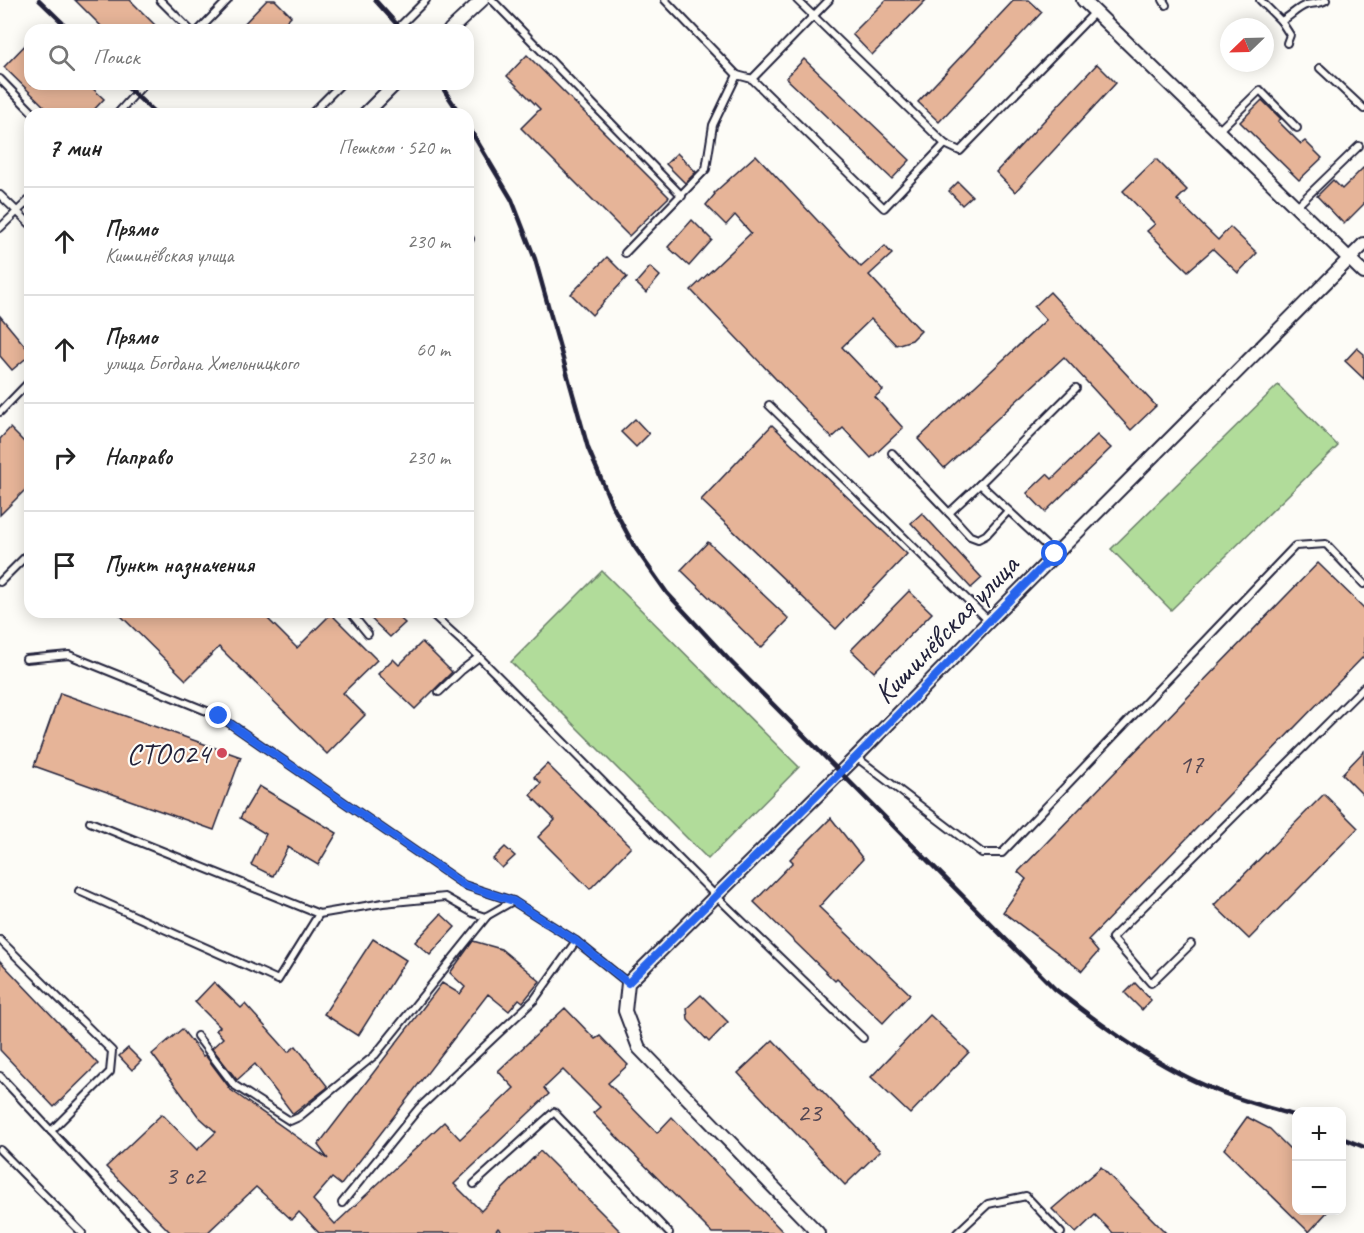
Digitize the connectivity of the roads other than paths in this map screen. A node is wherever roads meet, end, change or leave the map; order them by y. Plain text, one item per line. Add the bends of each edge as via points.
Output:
1 (160, 0) edge
2 (228, 0) edge
3 (426, 0) edge
4 (482, 0) edge
5 (492, 0) edge
6 (665, 0) edge
7 (797, 0) edge
8 (829, 0) edge
9 (1083, 0) edge
10 (1260, 0) edge
11 (1326, 0) edge
12 (1095, 12) junction
13 (814, 15) junction
14 (1281, 21) junction
15 (184, 24) edge
16 (205, 24) edge
17 (402, 24) edge
18 (456, 24) edge
19 (1287, 43) dead end
20 (1320, 68) dead end
21 (736, 75) junction
22 (752, 79) junction
23 (0, 80) edge
24 (139, 90) edge
25 (335, 90) edge
26 (389, 90) edge
27 (28, 108) edge
28 (122, 108) edge
29 (317, 108) edge
30 (371, 108) edge
31 (1364, 110) edge
32 (1297, 128) dead end
33 (1217, 132) junction
34 (945, 144) junction
35 (1359, 146) dead end
36 (0, 195) edge
37 (682, 196) junction
38 (24, 205) edge
39 (1295, 208) junction
40 (17, 212) junction
41 (24, 218) edge
42 (0, 228) edge
43 (1364, 244) edge
44 (626, 253) dead end
45 (1350, 259) junction
46 (1364, 273) edge
47 (24, 387) edge
48 (1077, 388) dead end
49 (769, 405) dead end
50 (0, 412) edge
51 (892, 453) dead end
52 (980, 484) junction
53 (1008, 510) junction
54 (949, 513) junction
55 (1055, 554) junction
56 (24, 558) edge
57 (0, 582) edge
58 (1364, 584) edge
59 (355, 618) edge
60 (436, 618) edge
61 (989, 621) junction
62 (368, 634) dead end
63 (478, 657) junction
64 (26, 659) dead end
65 (1364, 687) edge
66 (439, 692) dead end
67 (856, 757) junction
68 (90, 822) dead end
69 (79, 891) dead end
70 (715, 895) junction
71 (513, 901) junction
72 (319, 914) junction
73 (485, 917) junction
74 (0, 940) edge
75 (576, 941) junction
76 (1191, 944) dead end
77 (628, 983) junction
78 (197, 1036) dead end
79 (863, 1038) dead end
80 (0, 1076) edge
81 (51, 1131) junction
82 (0, 1150) edge
83 (474, 1184) dead end
84 (342, 1203) dead end
85 (82, 1233) edge
86 (147, 1233) edge
87 (669, 1233) edge
88 (818, 1233) edge
89 (957, 1233) edge
90 (1061, 1233) edge

1 - 15 lane
2 - 16 lane
3 - 17 lane
4 - 18 street
5 - 37 lane
6 - 21 lane
7 - 13 lane
8 - 13 lane
9 - 12 street
10 - 14 lane
11 - 14 lane via 1304,5
12 - 33 street
12 - 34 lane via 960,151
13 - 22 lane
13 - 34 lane
14 - 19 lane via 1290,35
20 - 31 lane
21 - 22 lane
21 - 37 lane via 713,125 706,169
22 - 34 lane via 885,208
23 - 27 lane
24 - 28 lane
25 - 29 lane
26 - 30 street
32 - 33 lane via 1260,90
33 - 39 street
35 - 39 lane
36 - 40 lane
37 - 44 lane
38 - 40 lane
39 - 45 street
40 - 41 lane
40 - 42 lane
43 - 45 street, Кишинёвская улица
45 - 46 street
45 - 55 street, Кишинёвская улица
47 - 50 lane
48 - 52 lane
49 - 61 lane
51 - 54 lane
52 - 53 lane
52 - 54 lane
53 - 54 lane via 978,539 970,536
53 - 55 lane
55 - 61 street, Кишинёвская улица
56 - 57 lane
58 - 67 lane via 1326,544 1295,546 1002,853 982,853
59 - 62 lane
60 - 63 lane
61 - 67 street, Кишинёвская улица
63 - 66 lane
63 - 70 lane
64 - 71 lane via 69,655 219,716 464,885
65 - 76 lane via 1112,938 1151,983
67 - 70 street, Кишинёвская улица
68 - 72 lane
69 - 72 lane via 278,980
70 - 77 street, Кишинёвская улица
70 - 79 lane
71 - 73 lane
71 - 75 lane
72 - 73 lane via 445,897
73 - 78 lane via 375,1055 290,1121 234,1085
74 - 81 lane via 112,1051 110,1072
75 - 77 lane
75 - 84 lane via 534,1000 419,1108
77 - 88 street via 625,1011 639,1048
80 - 81 lane
81 - 86 lane
82 - 85 lane
83 - 87 lane via 554,1112
89 - 90 lane via 988,1204 1026,1196

